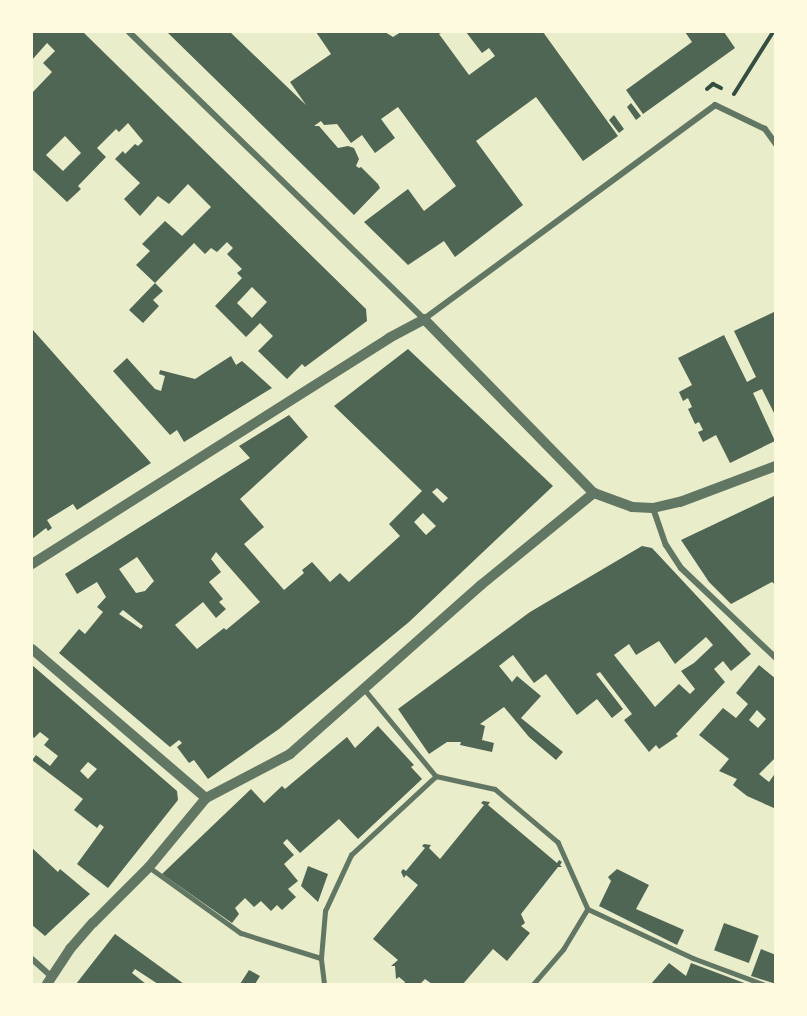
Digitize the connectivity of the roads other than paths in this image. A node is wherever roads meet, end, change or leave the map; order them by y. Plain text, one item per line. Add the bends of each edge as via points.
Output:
1 (129, 32) edge
2 (776, 144) edge
3 (424, 319) junction
4 (776, 466) edge
5 (594, 493) junction
6 (653, 508) junction
7 (32, 564) edge
8 (32, 649) edge
9 (776, 658) edge
10 (365, 690) junction
11 (436, 776) junction
12 (206, 798) junction
13 (149, 867) junction
14 (588, 909) junction
15 (321, 958) junction
16 (32, 959) edge
17 (49, 980) edge
18 (324, 984) edge
19 (534, 984) edge
20 (763, 984) edge

1 - 3 street
2 - 3 street via 765,129 715,105
3 - 5 street
3 - 7 street
4 - 6 street via 680,502
5 - 6 street via 632,507
5 - 10 street via 481,585
6 - 9 street via 666,545 681,568
8 - 12 street
10 - 11 lane
10 - 12 street via 290,754
11 - 14 lane via 495,789 558,842
11 - 15 lane via 351,855 325,911
12 - 13 street
13 - 15 lane via 241,933
13 - 17 street via 93,923
14 - 19 lane via 564,949
14 - 20 lane via 693,958
15 - 18 lane
16 - 17 street

